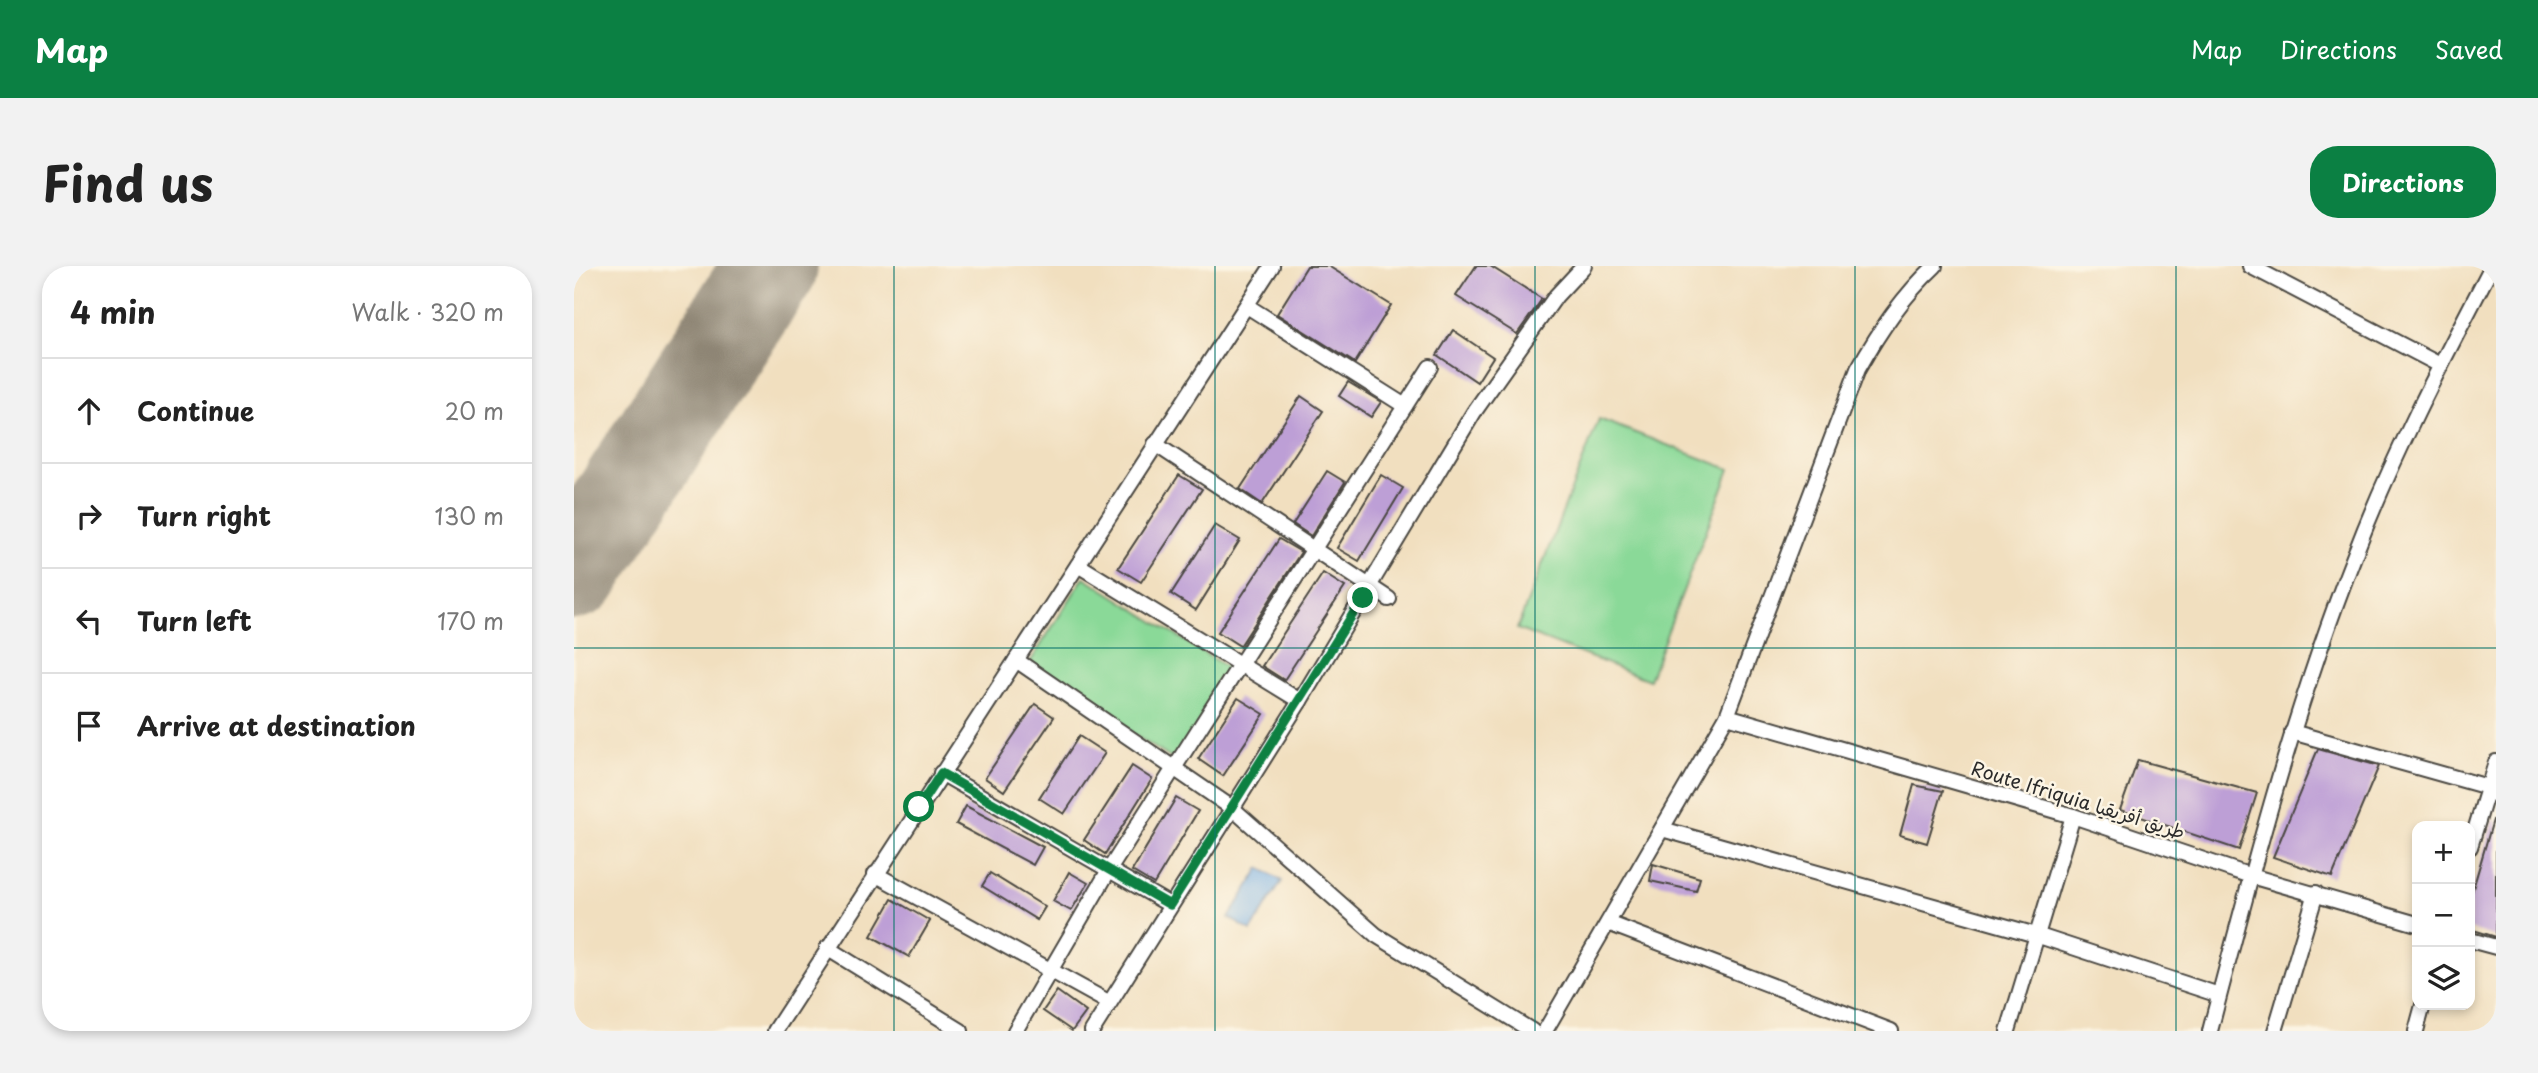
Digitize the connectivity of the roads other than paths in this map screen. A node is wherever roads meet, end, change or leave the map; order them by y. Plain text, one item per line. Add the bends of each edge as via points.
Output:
1 (1272, 266) edge
2 (1584, 266) edge
3 (1935, 266) edge
4 (2250, 266) edge
5 (2492, 266) edge
6 (1247, 306) junction
7 (2440, 365) junction
8 (1430, 367) dead end
9 (1405, 406) junction
10 (1155, 444) junction
11 (1314, 549) junction
12 (1078, 565) junction
13 (1368, 585) junction
14 (1389, 599) dead end
15 (1016, 660) junction
16 (1240, 664) junction
17 (1300, 701) junction
18 (1727, 716) junction
19 (2292, 732) junction
20 (2496, 762) edge
21 (1175, 767) junction
22 (941, 773) junction
23 (2492, 791) edge
24 (1232, 808) junction
25 (2073, 816) junction
26 (1662, 829) junction
27 (2475, 834) edge
28 (1109, 870) junction
29 (875, 874) junction
30 (2250, 876) junction
31 (2316, 893) junction
32 (1170, 905) junction
33 (2412, 922) edge
34 (1608, 923) junction
35 (2036, 935) junction
36 (2475, 941) edge
37 (2496, 947) edge
38 (827, 948) junction
39 (1049, 970) junction
40 (2219, 995) junction
41 (1108, 1002) junction
42 (2422, 1010) edge
43 (775, 1031) edge
44 (961, 1031) edge
45 (1015, 1031) edge
46 (1092, 1031) edge
47 (1532, 1031) edge
48 (1545, 1031) edge
49 (1891, 1031) edge
50 (2008, 1031) edge
51 (2210, 1031) edge
52 (2275, 1031) edge
53 (2416, 1031) edge

1 - 6 street
2 - 13 street via 1556,296 1474,412
3 - 18 street via 1909,290 1858,369
4 - 7 street
5 - 7 street
6 - 9 street
6 - 10 street
7 - 19 street via 2355,552
8 - 9 street
9 - 11 street
10 - 11 street
10 - 12 street
11 - 13 street
11 - 16 street
12 - 15 street
12 - 16 street
13 - 14 street
13 - 17 street
15 - 21 street
15 - 22 street
16 - 17 street
16 - 21 street
17 - 24 street
18 - 25 street, Route Ifriquia طريق أفريقيا
18 - 26 street
19 - 23 street
19 - 30 street
20 - 23 street
21 - 24 street
21 - 28 street
22 - 28 street
22 - 29 street
23 - 27 street
24 - 32 street
24 - 47 street via 1376,935
25 - 30 street, Route Ifriquia طريق أفريقيا
25 - 35 street
26 - 34 street
26 - 35 street
28 - 32 street
28 - 39 street
29 - 38 street
29 - 39 street
30 - 31 street, Route Ifriquia طريق أفريقيا
30 - 40 street
31 - 33 street, Route Ifriquia طريق أفريقيا
31 - 52 street
32 - 41 street
34 - 48 street
34 - 49 street
35 - 40 street
35 - 50 street
36 - 37 street
38 - 43 street
38 - 44 street
39 - 41 street
39 - 45 street
40 - 51 street
41 - 46 street
42 - 53 street

